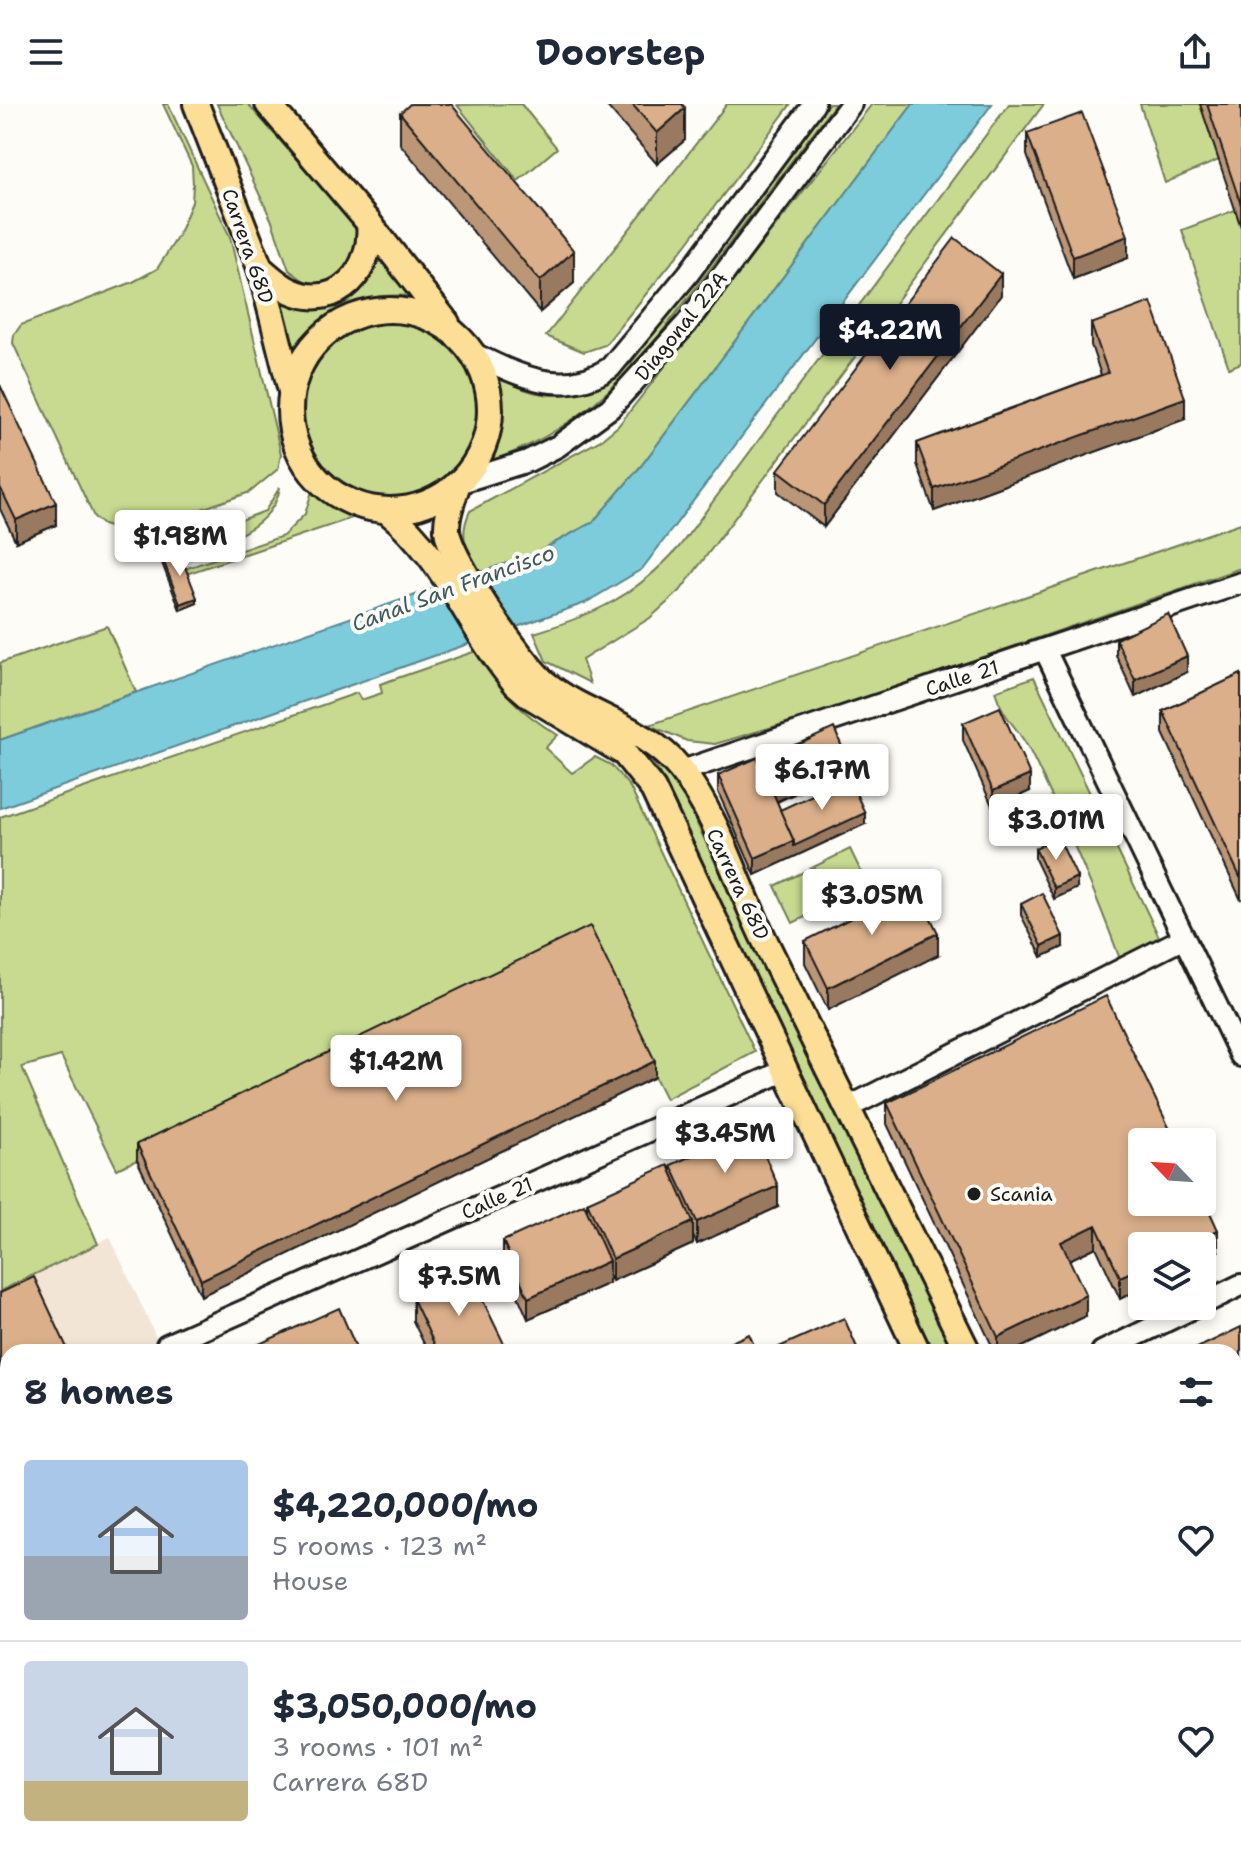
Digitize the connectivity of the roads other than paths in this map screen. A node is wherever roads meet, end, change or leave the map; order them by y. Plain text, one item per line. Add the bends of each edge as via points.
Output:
1 (196, 104) edge
2 (268, 104) edge
3 (814, 104) edge
4 (851, 104) edge
5 (369, 223) junction
6 (260, 268) junction
7 (454, 331) junction
8 (474, 354) junction
9 (291, 391) junction
10 (458, 483) junction
11 (387, 511) junction
12 (453, 571) junction
13 (1241, 583) edge
14 (502, 648) junction
15 (1045, 650) junction
16 (682, 771) junction
17 (1184, 938) junction
18 (1241, 1056) edge
19 (784, 1071) junction
20 (847, 1108) junction
21 (1241, 1285) edge
22 (1216, 1297) edge
23 (1169, 1320) edge
24 (179, 1344) edge
25 (914, 1344) edge
26 (964, 1344) edge
27 (1119, 1344) edge

1 - 6 main road, Carrera 68D
2 - 5 main road
3 - 8 street, Diagonal 22A via 688,274 610,368 596,377 558,384 524,377
4 - 10 street, Diagonal 22A via 687,323 610,408 528,461
5 - 6 main road via 367,259 343,287 308,296
5 - 7 main road
6 - 9 main road, Carrera 68D
7 - 8 main road
7 - 9 main road via 400,309 342,321 319,338 301,363
8 - 10 main road via 488,389 488,428 480,453
9 - 11 main road via 290,422 314,477 346,500
10 - 11 main road via 413,508
10 - 12 main road, Carrera 68D via 446,526
11 - 12 main road, Carrera 68D
12 - 14 main road, Carrera 68D
13 - 15 street, Calle 21
14 - 16 main road, Carrera 68D via 545,683 652,742
14 - 19 main road, Carrera 68D via 530,696 624,753 653,789
15 - 16 street, Calle 21
15 - 17 street
16 - 20 main road, Carrera 68D
17 - 18 street
17 - 20 street
19 - 24 street, Calle 21
19 - 25 main road, Carrera 68D
20 - 26 main road, Carrera 68D
21 - 22 street
23 - 27 street

